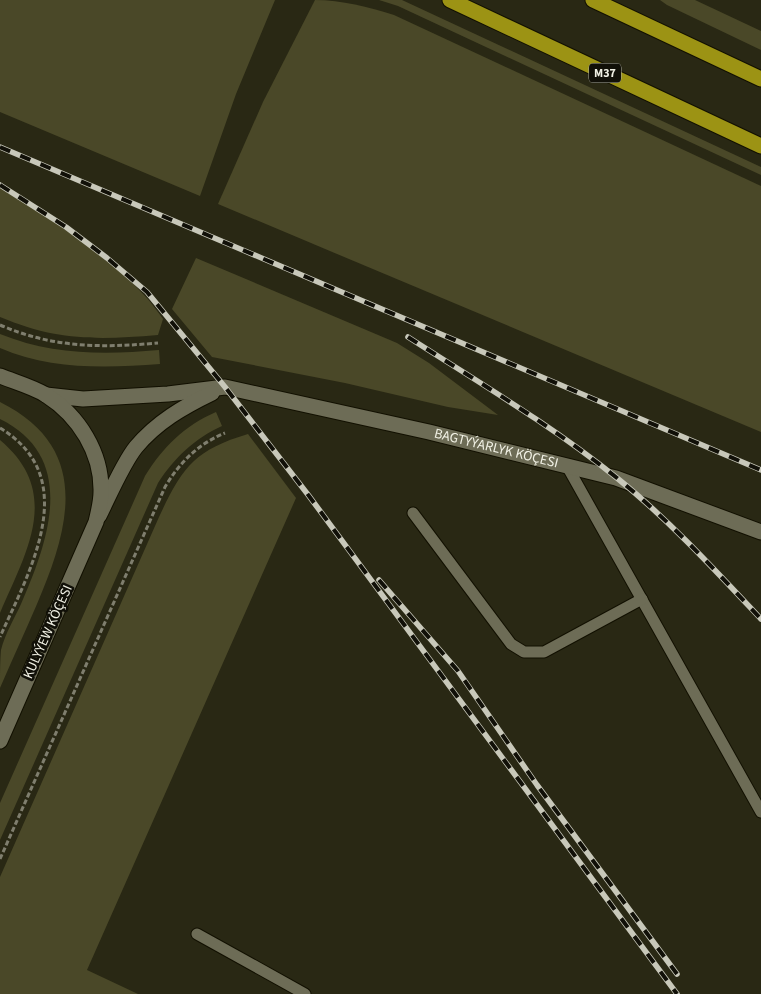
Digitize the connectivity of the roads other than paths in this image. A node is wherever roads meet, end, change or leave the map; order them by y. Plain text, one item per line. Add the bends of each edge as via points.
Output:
1 (450, 0) edge
2 (594, 0) edge
3 (761, 79) edge
4 (761, 146) edge
5 (0, 376) edge
6 (225, 387) junction
7 (46, 395) junction
8 (567, 466) junction
9 (413, 513) dead end
10 (96, 522) junction
11 (761, 532) edge
12 (642, 599) junction
13 (0, 742) edge
14 (761, 812) edge
15 (196, 934) dead end
16 (305, 994) edge

1 - 4 highway, M37
2 - 3 highway
5 - 7 street
6 - 7 street, BAGTYÝARLYK KÖÇESI via 83,399
6 - 8 street, BAGTYÝARLYK KÖÇESI
6 - 10 street via 183,407 148,434 135,448
7 - 10 street via 68,412 84,431 94,452 101,473 102,494
8 - 11 street, BAGTYÝARLYK KÖÇESI via 616,478
8 - 12 lane
9 - 12 lane via 511,644 524,652 544,652
10 - 13 street, KULYÝEW KÖÇESI
12 - 14 lane
15 - 16 lane

